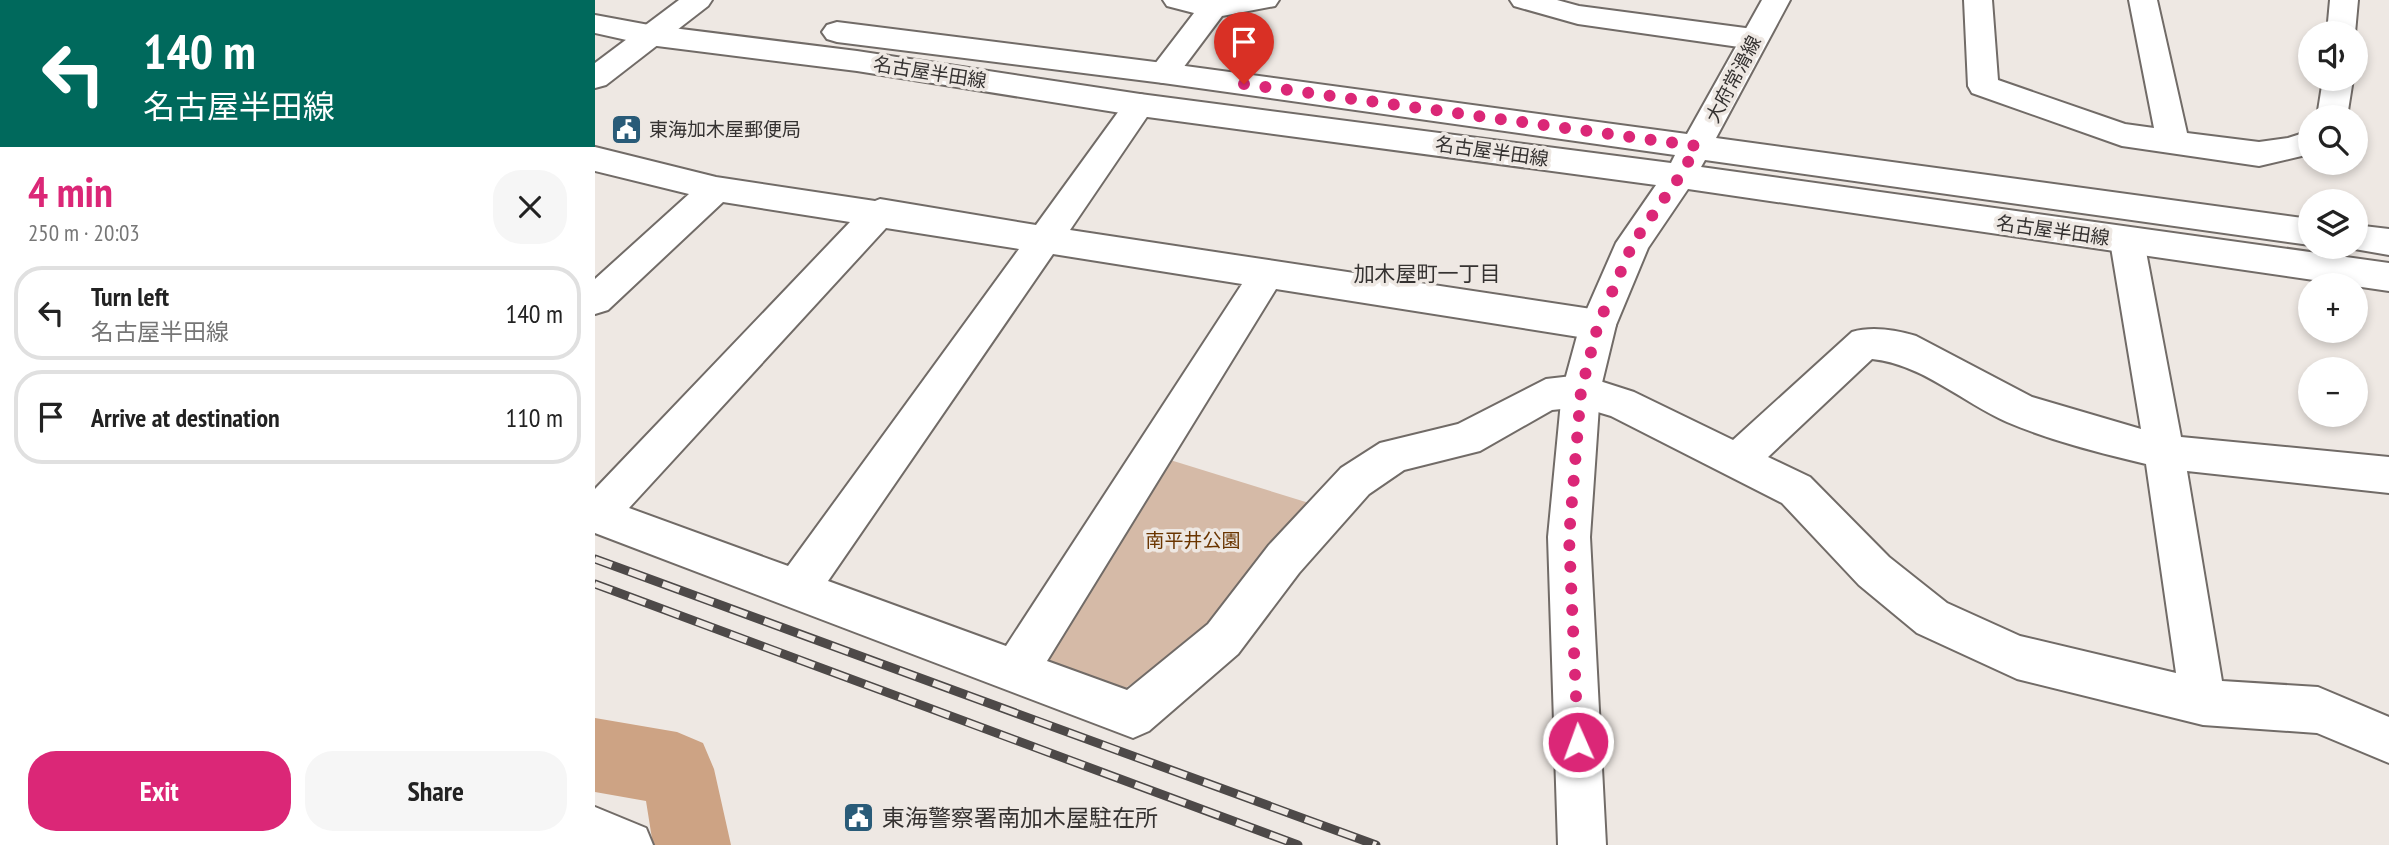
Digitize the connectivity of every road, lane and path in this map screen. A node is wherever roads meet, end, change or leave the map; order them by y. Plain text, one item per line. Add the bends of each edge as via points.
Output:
1 (1177, 0) edge
2 (1265, 0) edge
3 (1524, 0) edge
4 (1776, 0) edge
5 (1978, 0) edge
6 (2143, 0) edge
7 (2344, 0) edge
8 (595, 2) edge
9 (689, 7) edge
10 (1213, 8) junction
11 (2342, 21) edge
12 (595, 24) edge
13 (649, 35) junction
14 (1753, 39) junction
15 (1164, 73) junction
16 (595, 78) edge
17 (1140, 104) junction
18 (2173, 142) junction
19 (2298, 147) edge
20 (595, 159) edge
21 (1688, 161) junction
22 (716, 189) junction
23 (880, 212) junction
24 (2298, 231) edge
25 (1046, 238) junction
26 (2368, 240) edge
27 (2127, 241) junction
28 (2389, 243) edge
29 (1268, 273) junction
30 (2389, 276) edge
31 (595, 300) edge
32 (1598, 325) junction
33 (1581, 391) junction
34 (2164, 452) junction
35 (1736, 462) junction
36 (2389, 475) edge
37 (596, 515) edge
38 (797, 589) junction
39 (1015, 671) junction
40 (2203, 702) junction
41 (2389, 740) edge
42 (595, 831) edge
43 (629, 845) edge
44 (1582, 845) edge

1 - 10 street
2 - 10 street
3 - 14 street via 1578,15
4 - 14 street, 大府常滑線
5 - 18 street via 1983,86 2122,135
6 - 18 street
7 - 11 street
8 - 9 street, 名古屋半田線
9 - 13 street
9 - 15 street, 名古屋半田線
10 - 15 street
12 - 13 street, 名古屋半田線
13 - 16 street
13 - 17 street, 名古屋半田線
14 - 21 street, 大府常滑線
15 - 21 street, 名古屋半田線
17 - 21 street, 名古屋半田線
17 - 25 street
18 - 19 street via 2259,154
20 - 22 street
21 - 24 street, 名古屋半田線
21 - 27 street, 名古屋半田線
21 - 32 street, 大府常滑線 via 1633,243
22 - 23 street
22 - 31 street
23 - 25 street
23 - 37 street
25 - 29 street
25 - 38 street
26 - 28 street
27 - 30 street, 名古屋半田線
27 - 34 street
29 - 32 street
29 - 39 street
32 - 33 street, 大府常滑線
33 - 35 street via 1621,402
33 - 39 street via 1546,395 1466,439 1394,455 1355,481 1284,559 1223,639 1133,715
33 - 44 street, 大府常滑線 via 1569,537
34 - 35 street via 2093,435 2020,410 1903,347 1865,343
34 - 36 street
34 - 40 street
35 - 40 street via 1796,490 1874,571 1932,618 2017,657
37 - 38 street
38 - 39 street
40 - 41 street via 2318,710
42 - 43 street

